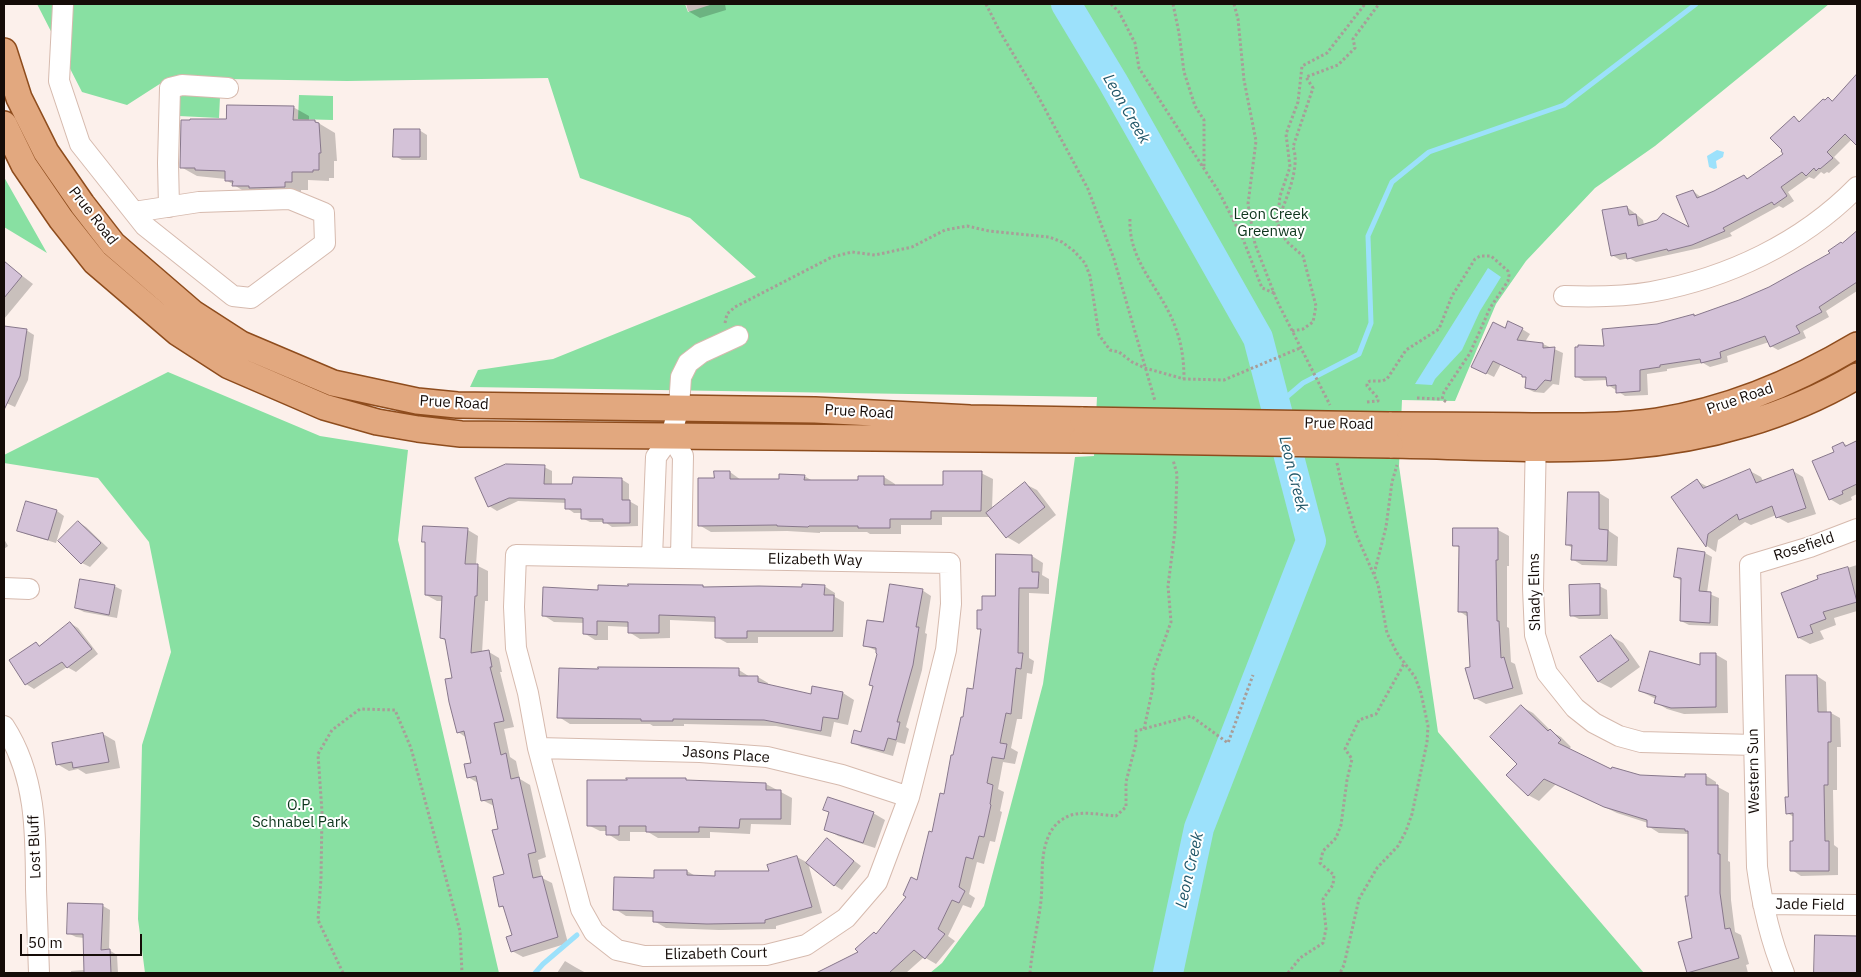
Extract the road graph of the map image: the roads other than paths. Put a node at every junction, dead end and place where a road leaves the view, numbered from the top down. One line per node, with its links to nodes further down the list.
1 (63, 4): 7 (street)
2 (4, 51): 12 (main road, Prue Road)
3 (228, 88): 6 (street)
4 (4, 124): 14 (main road, Prue Road)
5 (1857, 186): 8 (street)
6 (169, 207): 7 (street); 7 (street)
7 (134, 212)
8 (1564, 296)
9 (731, 333): 12 (street)
10 (1857, 345): 15 (main road, Prue Road)
11 (1857, 376): 15 (main road, Prue Road)
12 (678, 407): 13 (main road, Prue Road); 14 (street)
13 (1082, 430): 14 (main road, Prue Road); 15 (main road, Prue Road, bridge)
14 (671, 436): 18 (street); 19 (street)
15 (1536, 437): 25 (street, Shady Elms)
16 (1857, 529): 21 (street, Rosefield)
17 (516, 555): 18 (street, Elizabeth Way); 26 (street, Elizabeth Court)
18 (652, 557): 19 (street, Elizabeth Way)
19 (681, 558): 20 (street, Elizabeth Way)
20 (950, 563): 27 (street, Elizabeth Court)
21 (1750, 565): 25 (street, Western Sun)
22 (4, 588): 23 (street)
23 (29, 589)
24 (4, 726): 30 (street, Lost Bluff)
25 (1754, 745): 28 (street, Western Sun)
26 (538, 748): 27 (street, Jasons Place); 27 (street, Elizabeth Court)
27 (909, 797)
28 (1762, 904): 29 (street, Jade Field); 31 (street, Western Sun)
29 (1857, 905)
30 (39, 973)
31 (1784, 973)

